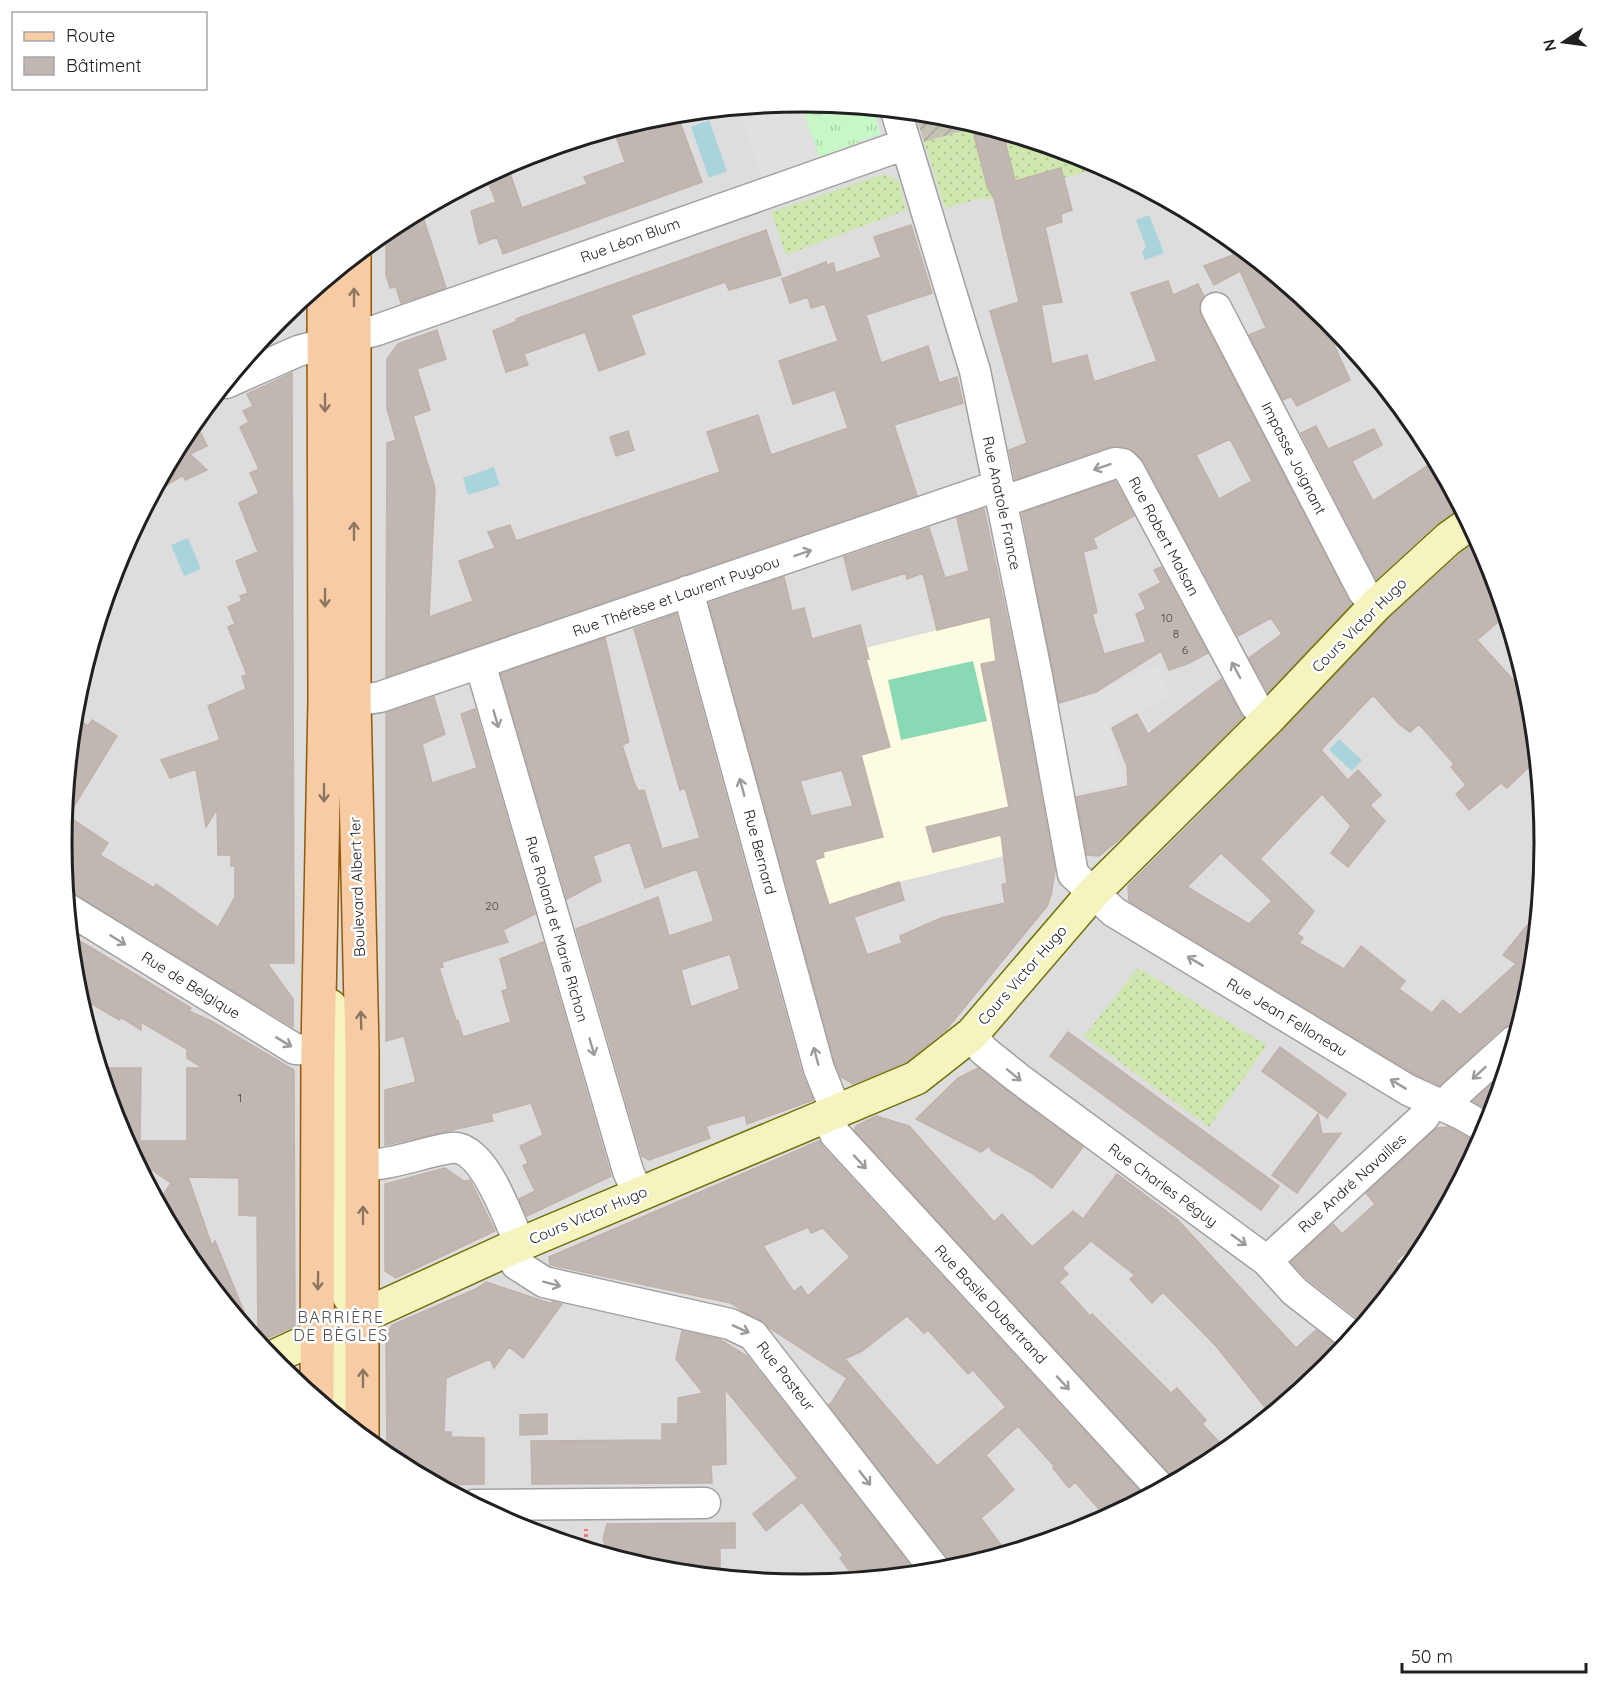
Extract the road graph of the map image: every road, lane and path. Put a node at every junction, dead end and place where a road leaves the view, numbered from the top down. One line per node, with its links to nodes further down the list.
1 (898, 119): 2 (street, Rue Anatole France)
2 (906, 144): 6 (street, Rue Léon Blum); 8 (street, Rue Anatole France)
3 (352, 269): 6 (main road, Boulevard Albert 1er, one-way to 3)
4 (324, 291): 6 (main road, Boulevard Albert 1er)
5 (1216, 308): 11 (street, Impasse Joignant)
6 (339, 340): 7 (street, Rue Léon Blum); 13 (main road, Boulevard Albert 1er, one-way to 6); 16 (main road, Boulevard Albert 1er, one-way to 16)
7 (241, 376)
8 (999, 492): 10 (street, Rue Thérèse et Laurent Puyoou, one-way to 8); 14 (street, Rue Robert Malsan, one-way to 8); 15 (street, Rue Anatole France)
9 (1463, 529): 11 (street, Cours Victor Hugo)
10 (688, 591): 12 (street, Rue Thérèse et Laurent Puyoou); 22 (street, Rue Bernard, one-way to 10)
11 (1376, 605): 14 (street, Cours Victor Hugo)
12 (480, 663): 13 (street, Rue Thérèse et Laurent Puyoou); 25 (street, Rue Roland et Marie Richon, one-way to 25)
13 (354, 701): 24 (main road, Boulevard Albert 1er, one-way to 13)
14 (1269, 718): 15 (street, Cours Victor Hugo)
15 (1093, 893): 18 (street, Cours Victor Hugo); 21 (street, Rue Jean Felloneau, one-way to 15)
16 (322, 913): 19 (main road, Boulevard Albert 1er); 28 (street)
17 (76, 914): 19 (street, Rue de Belgique, one-way to 19)
18 (972, 1034): 22 (street, Cours Victor Hugo); 27 (street, Rue Charles Péguy, one-way to 27)
19 (318, 1050): 30 (main road, Boulevard Albert 1er, one-way to 30)
20 (1504, 1050): 21 (street, Rue André Navailles, one-way to 21)
21 (1440, 1105): 23 (street, Rue Jean Felloneau); 27 (street, Rue André Navailles)
22 (831, 1113): 25 (street, Cours Victor Hugo); 35 (street, Rue Basile Dubertrand, one-way to 35)
23 (1478, 1124)
24 (363, 1165): 26 (street, Rue Pasteur); 28 (main road, Boulevard Albert 1er, one-way to 24)
25 (638, 1194): 26 (street, Cours Victor Hugo)
26 (515, 1246): 28 (street, Cours Victor Hugo); 38 (street, Rue Pasteur, one-way to 38)
27 (1267, 1261): 29 (street, Rue Charles Péguy)
28 (363, 1316): 30 (street, Cours Victor Hugo); 34 (main road, Boulevard Albert 1er, one-way to 28)
29 (1346, 1332)
30 (317, 1337): 31 (street, Cours Victor Hugo); 32 (main road, Boulevard Albert 1er); 33 (street)
31 (280, 1354)
32 (317, 1389)
33 (340, 1408)
34 (362, 1426)
35 (1156, 1483)
36 (705, 1503): 37 (street)
37 (493, 1505)
38 (930, 1563)

